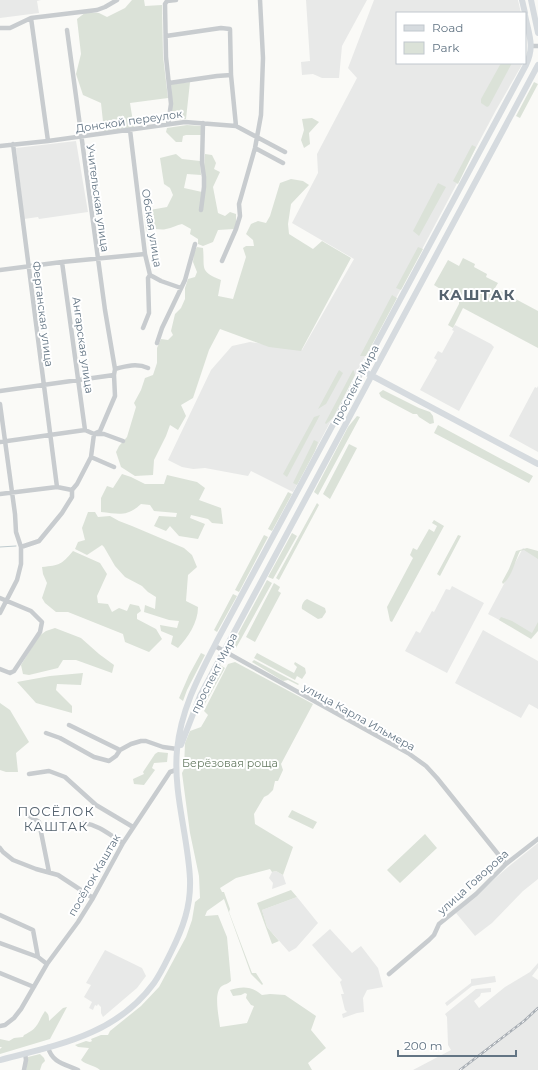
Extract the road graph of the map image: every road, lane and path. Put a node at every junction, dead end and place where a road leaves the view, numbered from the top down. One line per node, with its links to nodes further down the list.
1 (117, 0): 8 (street)
2 (176, 0): 12 (street)
3 (260, 0): 24 (street)
4 (522, 0): 6 (main road, проспект Мира)
5 (531, 0): 11 (main road)
6 (525, 12)
7 (526, 17): 13 (main road, проспект Мира)
8 (32, 18): 9 (street); 25 (street)
9 (0, 28)
10 (67, 30): 23 (street, Учительская улица)
11 (538, 33)
12 (166, 36): 15 (street); 16 (street)
13 (535, 46): 17 (main road, проспект Мира)
14 (538, 64): 18 (main road, проспект Мира)
15 (231, 75): 16 (street); 21 (street)
16 (169, 83): 20 (street)
17 (502, 110): 18 (main road); 31 (main road, проспект Мира)
18 (511, 115): 32 (main road, проспект Мира)
19 (203, 123): 20 (street, Донской переулок); 21 (street, Донской переулок); 33 (street)
20 (168, 124): 22 (street, Донской переулок)
21 (236, 126): 24 (street, Донской переулок)
22 (130, 130): 23 (street, Донской переулок); 35 (street, Обская улица)
23 (81, 137): 25 (street, Донской переулок); 36 (street, Учительская улица)
24 (257, 138): 28 (street); 29 (street, Донской переулок)
25 (48, 141): 26 (street, Донской переулок)
26 (13, 144): 27 (street, Донской переулок); 39 (street, Ферганская улица)
27 (0, 146)
28 (255, 148): 30 (street); 37 (street)
29 (284, 152)
30 (283, 163)
31 (460, 186): 32 (main road); 40 (main road, проспект Мира)
32 (470, 191): 42 (main road, проспект Мира)
33 (202, 210)
34 (195, 244): 44 (street)
35 (145, 254): 36 (street); 43 (street, Обская улица)
36 (98, 259): 38 (street); 50 (street, Учительская улица)
37 (222, 261)
38 (62, 262): 39 (street); 54 (street, Ангарская улица)
39 (28, 267): 41 (street); 55 (street, Ферганская улица)
40 (417, 268): 42 (main road); 45 (main road, проспект Мира)
41 (0, 270)
42 (426, 273): 46 (main road, проспект Мира)
43 (150, 274): 44 (street); 47 (street, Обская улица)
44 (181, 288): 48 (street)
45 (397, 306): 46 (main road); 51 (main road, проспект Мира)
46 (406, 310): 53 (main road, проспект Мира)
47 (143, 328)
48 (157, 343)
49 (148, 368): 50 (street)
50 (115, 369): 52 (street, Учительская улица)
51 (362, 371): 53 (main road); 68 (main road, проспект Мира)
52 (114, 375): 54 (street); 59 (street, Учительская улица)
53 (372, 376): 64 (main road); 71 (main road, проспект Мира)
54 (79, 380): 55 (street); 58 (street, Ангарская улица)
55 (44, 385): 56 (street); 60 (street, Ферганская улица)
56 (0, 391)
57 (0, 404): 61 (street)
58 (85, 430): 59 (street); 60 (street)
59 (94, 434): 62 (street); 63 (street)
60 (50, 435): 61 (street); 66 (street, Ферганская улица)
61 (2, 441): 69 (street)
62 (123, 441)
63 (91, 457): 65 (street); 67 (street)
64 (538, 464)
65 (114, 467)
66 (57, 487): 67 (street); 69 (street)
67 (72, 490): 72 (street)
68 (298, 492): 71 (main road); 73 (main road, проспект Мира)
69 (12, 493): 70 (street); 72 (street)
70 (0, 494)
71 (307, 497): 74 (main road, проспект Мира)
72 (21, 547): 76 (street)
73 (255, 572): 74 (main road); 78 (main road, проспект Мира)
74 (265, 577): 79 (main road, проспект Мира)
75 (0, 598): 76 (street)
76 (6, 600): 77 (street); 80 (street)
77 (0, 613)
78 (215, 646): 79 (street, улица Карла Ильмера); 84 (main road, проспект Мира)
79 (225, 652): 84 (main road, проспект Мира); 93 (street, улица Карла Ильмера)
80 (0, 669)
81 (69, 725): 83 (street)
82 (46, 733): 83 (street)
83 (120, 750): 84 (street)
84 (177, 752): 85 (main road, проспект Мира)
85 (176, 770): 89 (street, посёлок Каштак); 104 (main road, проспект Мира)
86 (29, 774): 89 (street)
87 (28, 815): 94 (street)
88 (84, 823): 91 (street)
89 (133, 827): 91 (street, посёлок Каштак)
90 (538, 839): 93 (street, улица Говорова)
91 (123, 843): 95 (street, посёлок Каштак)
92 (0, 848): 94 (street)
93 (506, 864): 101 (street, улица Говорова)
94 (49, 872): 95 (street)
95 (93, 898): 99 (street, посёлок Каштак)
96 (0, 915): 98 (street)
97 (0, 943): 98 (street)
98 (38, 957): 99 (street)
99 (46, 964): 102 (street, посёлок Каштак)
100 (0, 973): 102 (street)
101 (389, 974)
102 (34, 987): 103 (street, посёлок Каштак)
103 (0, 1026)
104 (48, 1047): 105 (main road, проспект Мира); 108 (street)
105 (25, 1053): 106 (main road, проспект Мира); 107 (street)
106 (0, 1060)
107 (24, 1070)
108 (78, 1070)

